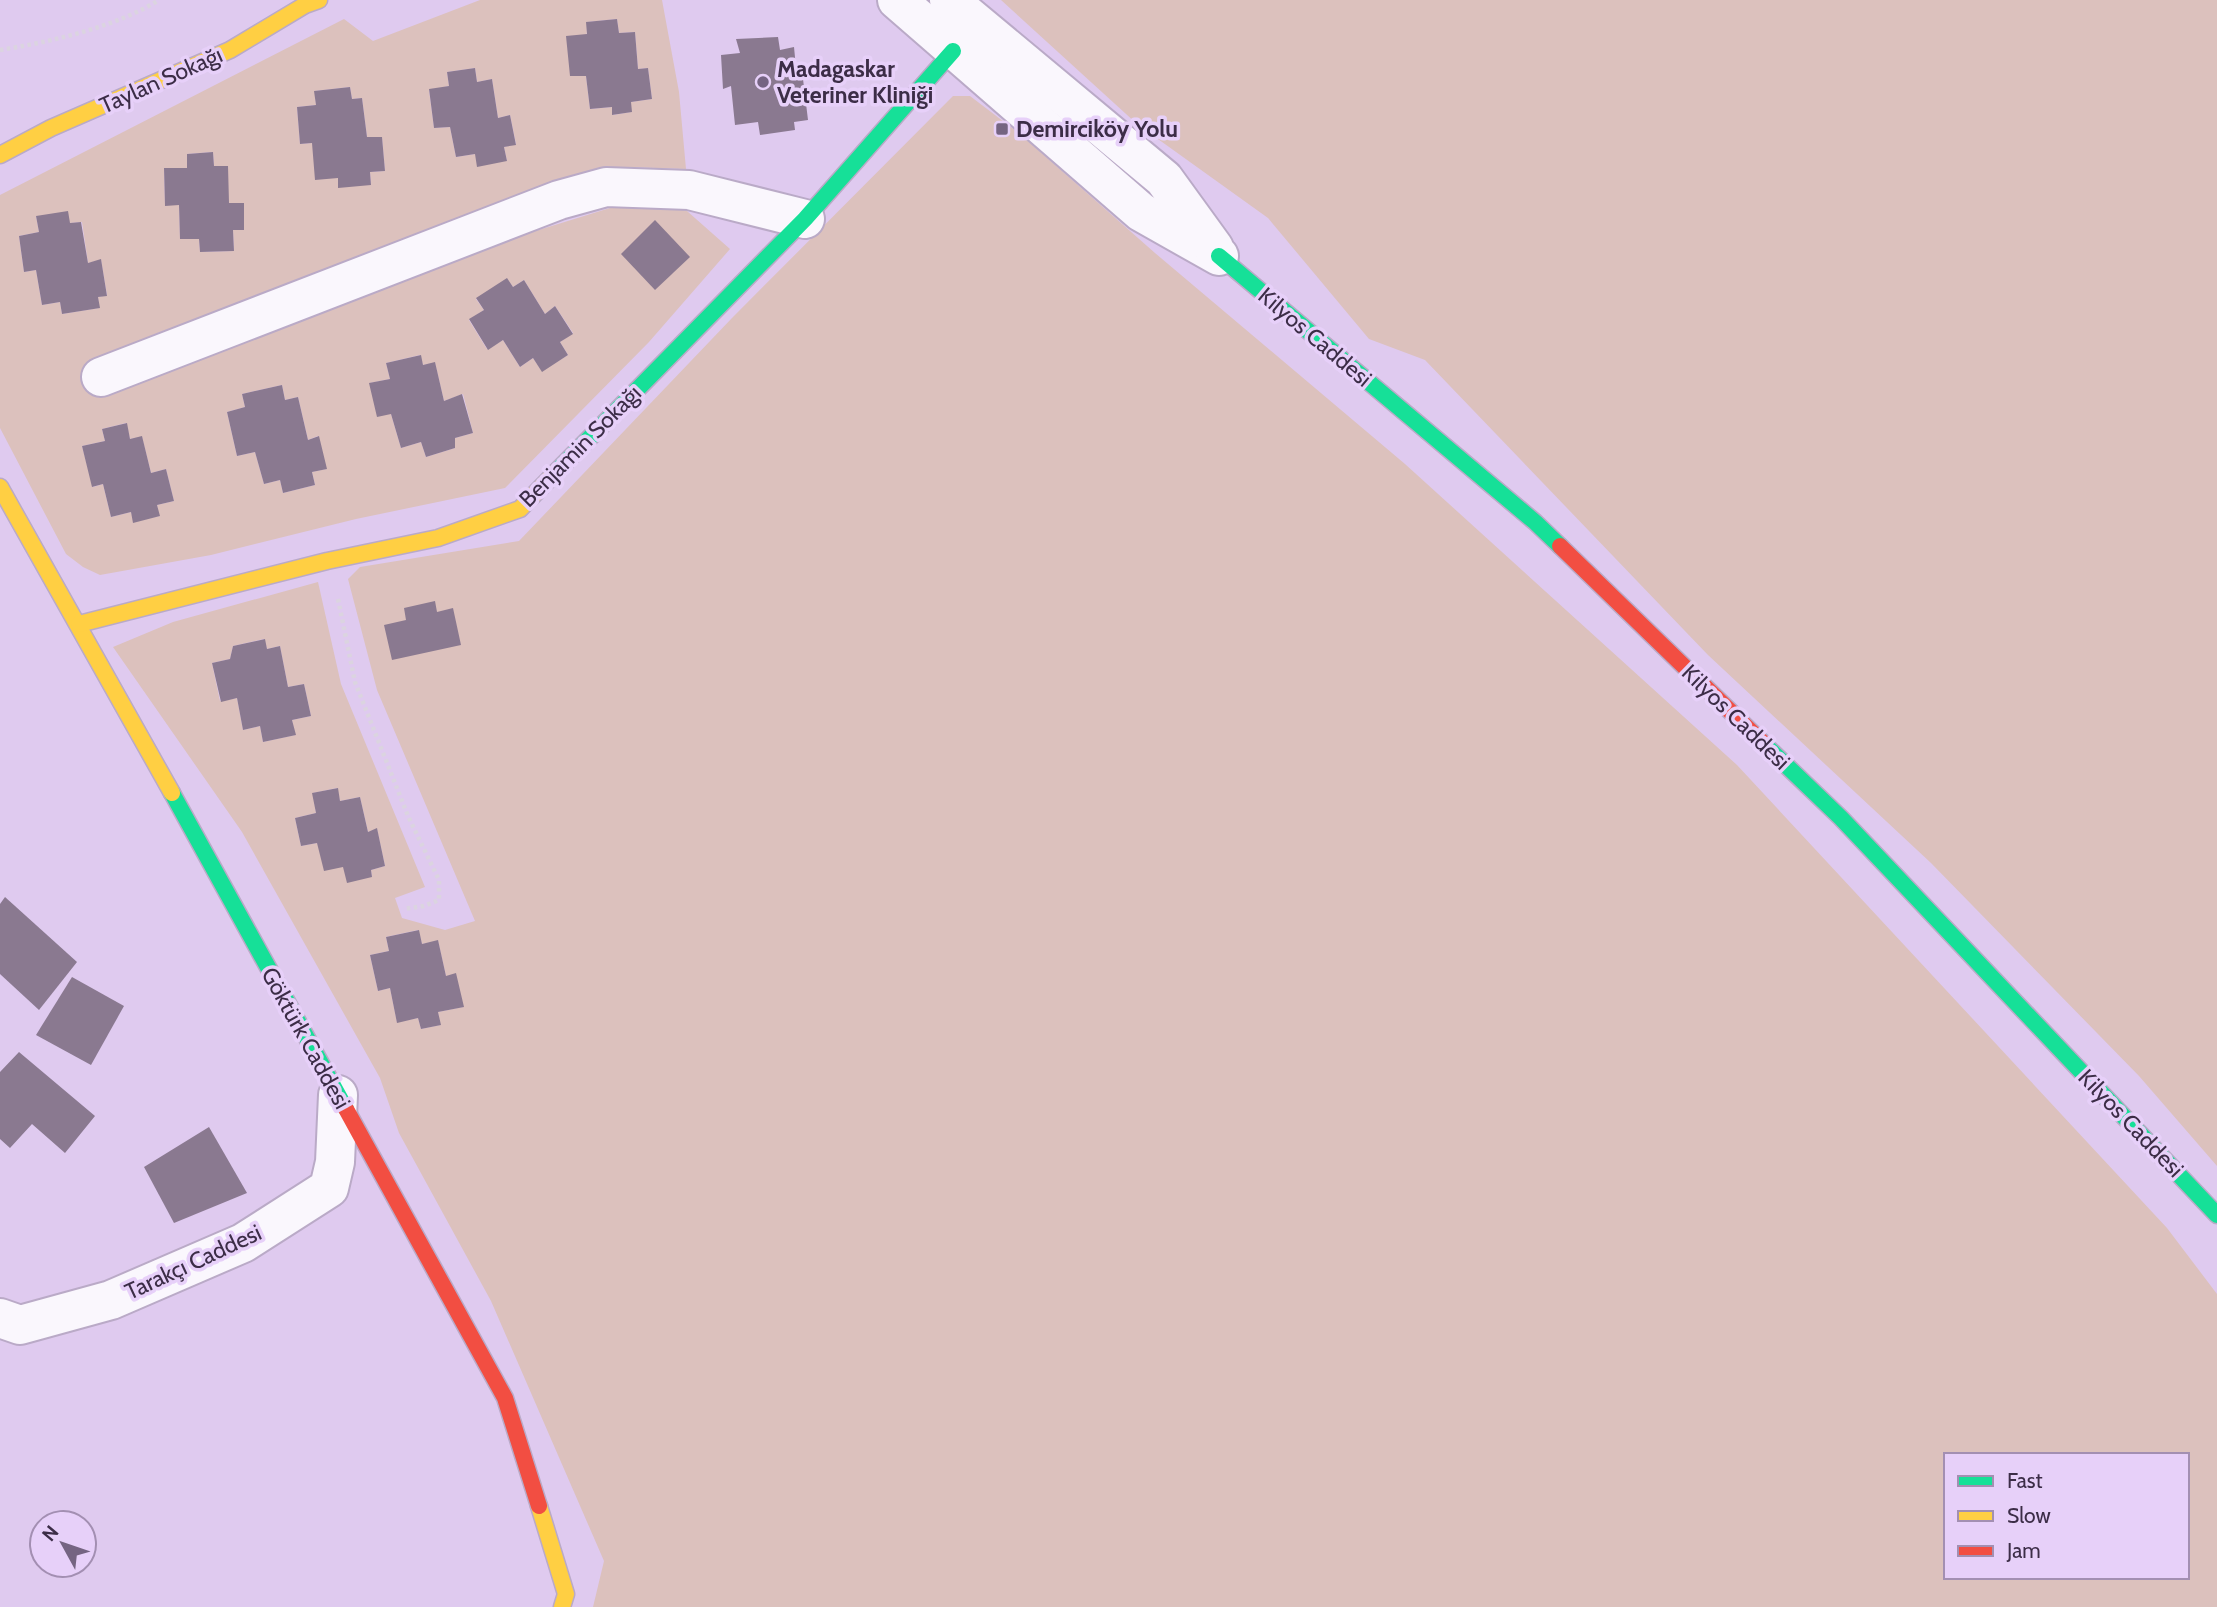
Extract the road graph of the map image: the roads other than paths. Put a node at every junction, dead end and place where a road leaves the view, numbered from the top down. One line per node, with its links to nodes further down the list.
1 (319, 0): 5 (street, Taylan Sokağı)
2 (897, 0): 4 (street, Kilyos Caddesi)
3 (950, 0): 7 (street, Kilyos Caddesi)
4 (953, 51): 6 (street, Benjamin Sokağı); 7 (street, Kilyos Caddesi)
5 (0, 155)
6 (805, 219): 8 (street); 10 (street, Benjamin Sokağı)
7 (1219, 256): 12 (street, Kilyos Caddesi)
8 (101, 377)
9 (0, 487): 10 (street, Göktürk Caddesi)
10 (79, 624): 11 (street, Göktürk Caddesi)
11 (338, 1095): 13 (street, Tarakçı Caddesi); 14 (street, Göktürk Caddesi)
12 (2217, 1214)
13 (0, 1318)
14 (562, 1607)

